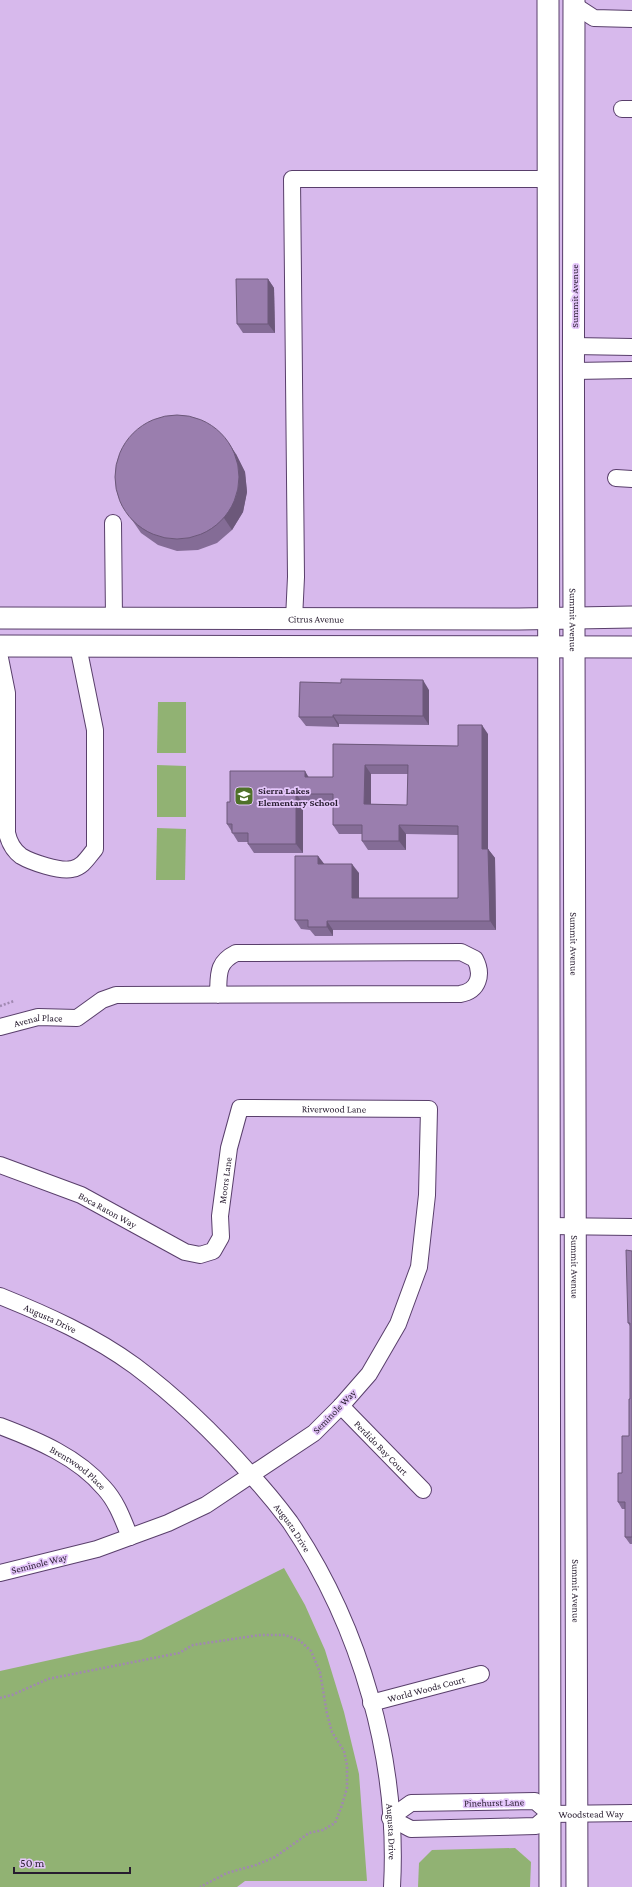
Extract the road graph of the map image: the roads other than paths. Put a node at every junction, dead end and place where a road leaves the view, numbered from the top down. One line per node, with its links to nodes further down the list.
1 (548, 0): 4 (main road)
2 (578, 2): 3 (street); 5 (main road, Summit Avenue)
3 (632, 19)
4 (548, 179): 14 (main road); 15 (street)
5 (574, 346): 6 (street); 8 (main road, Summit Avenue)
6 (632, 347): 7 (street)
7 (632, 370): 8 (street)
8 (574, 371): 10 (main road, Summit Avenue)
9 (113, 523): 13 (street)
10 (573, 617): 11 (main road, Citrus Avenue); 14 (main road, Citrus Avenue); 19 (main road, Summit Avenue)
11 (632, 617)
12 (0, 618): 13 (main road, Citrus Avenue)
13 (114, 618): 15 (main road, Citrus Avenue)
14 (548, 618): 15 (main road, Citrus Avenue); 18 (main road)
15 (294, 619)
16 (0, 646): 17 (main road)
17 (78, 646): 18 (main road); 21 (street)
18 (548, 646): 19 (main road); 27 (main road)
19 (574, 646): 20 (main road); 28 (main road, Summit Avenue)
20 (632, 647)
21 (0, 658)
22 (218, 995): 22 (street); 23 (street, Avenal Place)
23 (0, 1027)
24 (240, 1108): 25 (street, Riverwood Lane); 30 (street, Moors Lane)
25 (429, 1109): 32 (street, Seminole Way)
26 (0, 1165): 30 (street, Boca Raton Way)
27 (549, 1226): 28 (street); 42 (main road)
28 (576, 1226): 29 (street); 40 (main road, Summit Avenue)
29 (632, 1227)
30 (213, 1251)
31 (0, 1296): 34 (street, Augusta Drive)
32 (341, 1406): 34 (street, Seminole Way); 35 (street, Perdido Bay Court)
33 (0, 1426): 36 (street, Brentwood Place)
34 (251, 1474): 36 (street, Seminole Way); 39 (street, Augusta Drive)
35 (423, 1490)
36 (130, 1537): 37 (street, Seminole Way)
37 (0, 1573)
38 (481, 1674): 39 (street, World Woods Court)
39 (371, 1704): 43 (street, Augusta Drive)
40 (577, 1813): 41 (street, Woodstead Way); 42 (street, Woodstead Way); 46 (main road, Summit Avenue)
41 (632, 1813)
42 (550, 1814): 43 (street); 43 (street, Pinehurst Lane); 45 (main road)
43 (390, 1818): 44 (street, Augusta Drive)
44 (392, 1887)
45 (550, 1887)
46 (577, 1887)

